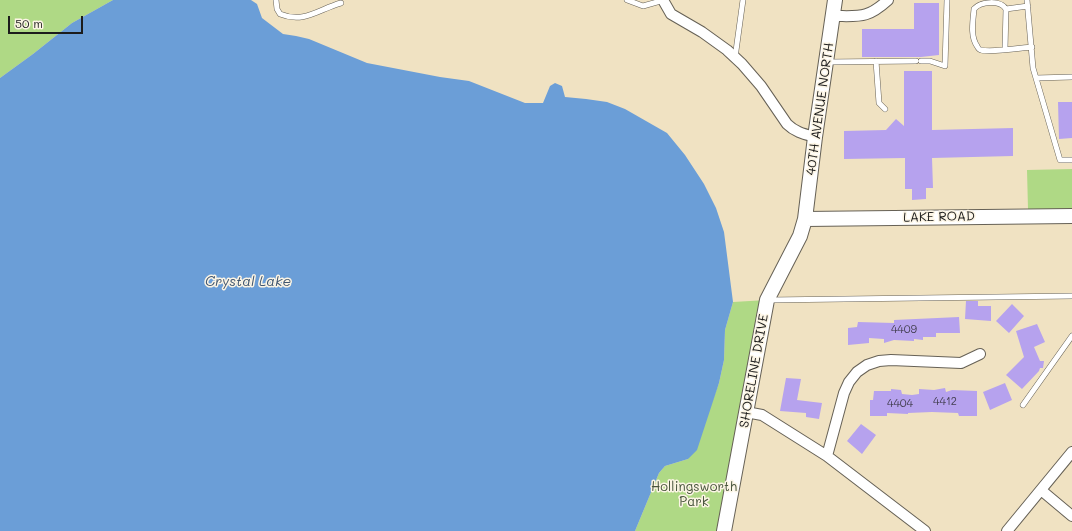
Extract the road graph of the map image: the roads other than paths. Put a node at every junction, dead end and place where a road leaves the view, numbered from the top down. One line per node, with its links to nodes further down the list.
1 (276, 0): 9 (lane)
2 (627, 0): 3 (lane)
3 (664, 0): 15 (street)
4 (743, 0): 15 (lane)
5 (835, 0): 12 (street, 40TH AVENUE NORTH)
6 (888, 0): 12 (street)
7 (946, 0): 16 (lane)
8 (1027, 0): 10 (lane)
9 (341, 3)
10 (1028, 6): 11 (lane); 13 (lane)
11 (1006, 9): 14 (lane); 14 (lane)
12 (834, 16): 17 (street, 40TH AVENUE NORTH)
13 (1032, 47): 14 (lane); 19 (lane)
14 (1005, 49)
15 (735, 58): 21 (street)
16 (876, 61): 17 (lane); 20 (lane)
17 (827, 62): 21 (street, 40TH AVENUE NORTH)
18 (1072, 77): 19 (lane)
19 (1036, 78): 22 (lane)
20 (885, 110)
21 (816, 137): 24 (street, 40TH AVENUE NORTH)
22 (1072, 160)
23 (1072, 216): 24 (street, LAKE ROAD)
24 (805, 219): 26 (street, SHORELINE DRIVE)
25 (1072, 296): 26 (lane)
26 (767, 300): 30 (street, SHORELINE DRIVE)
27 (1072, 336): 29 (lane)
28 (980, 354): 32 (street)
29 (1023, 405)
30 (746, 412): 32 (street); 35 (street, SHORELINE DRIVE)
31 (1072, 452): 33 (street)
32 (827, 456): 36 (street)
33 (1041, 490): 34 (street); 37 (street)
34 (1072, 516)
35 (724, 531)
36 (925, 531)
37 (1006, 531)

